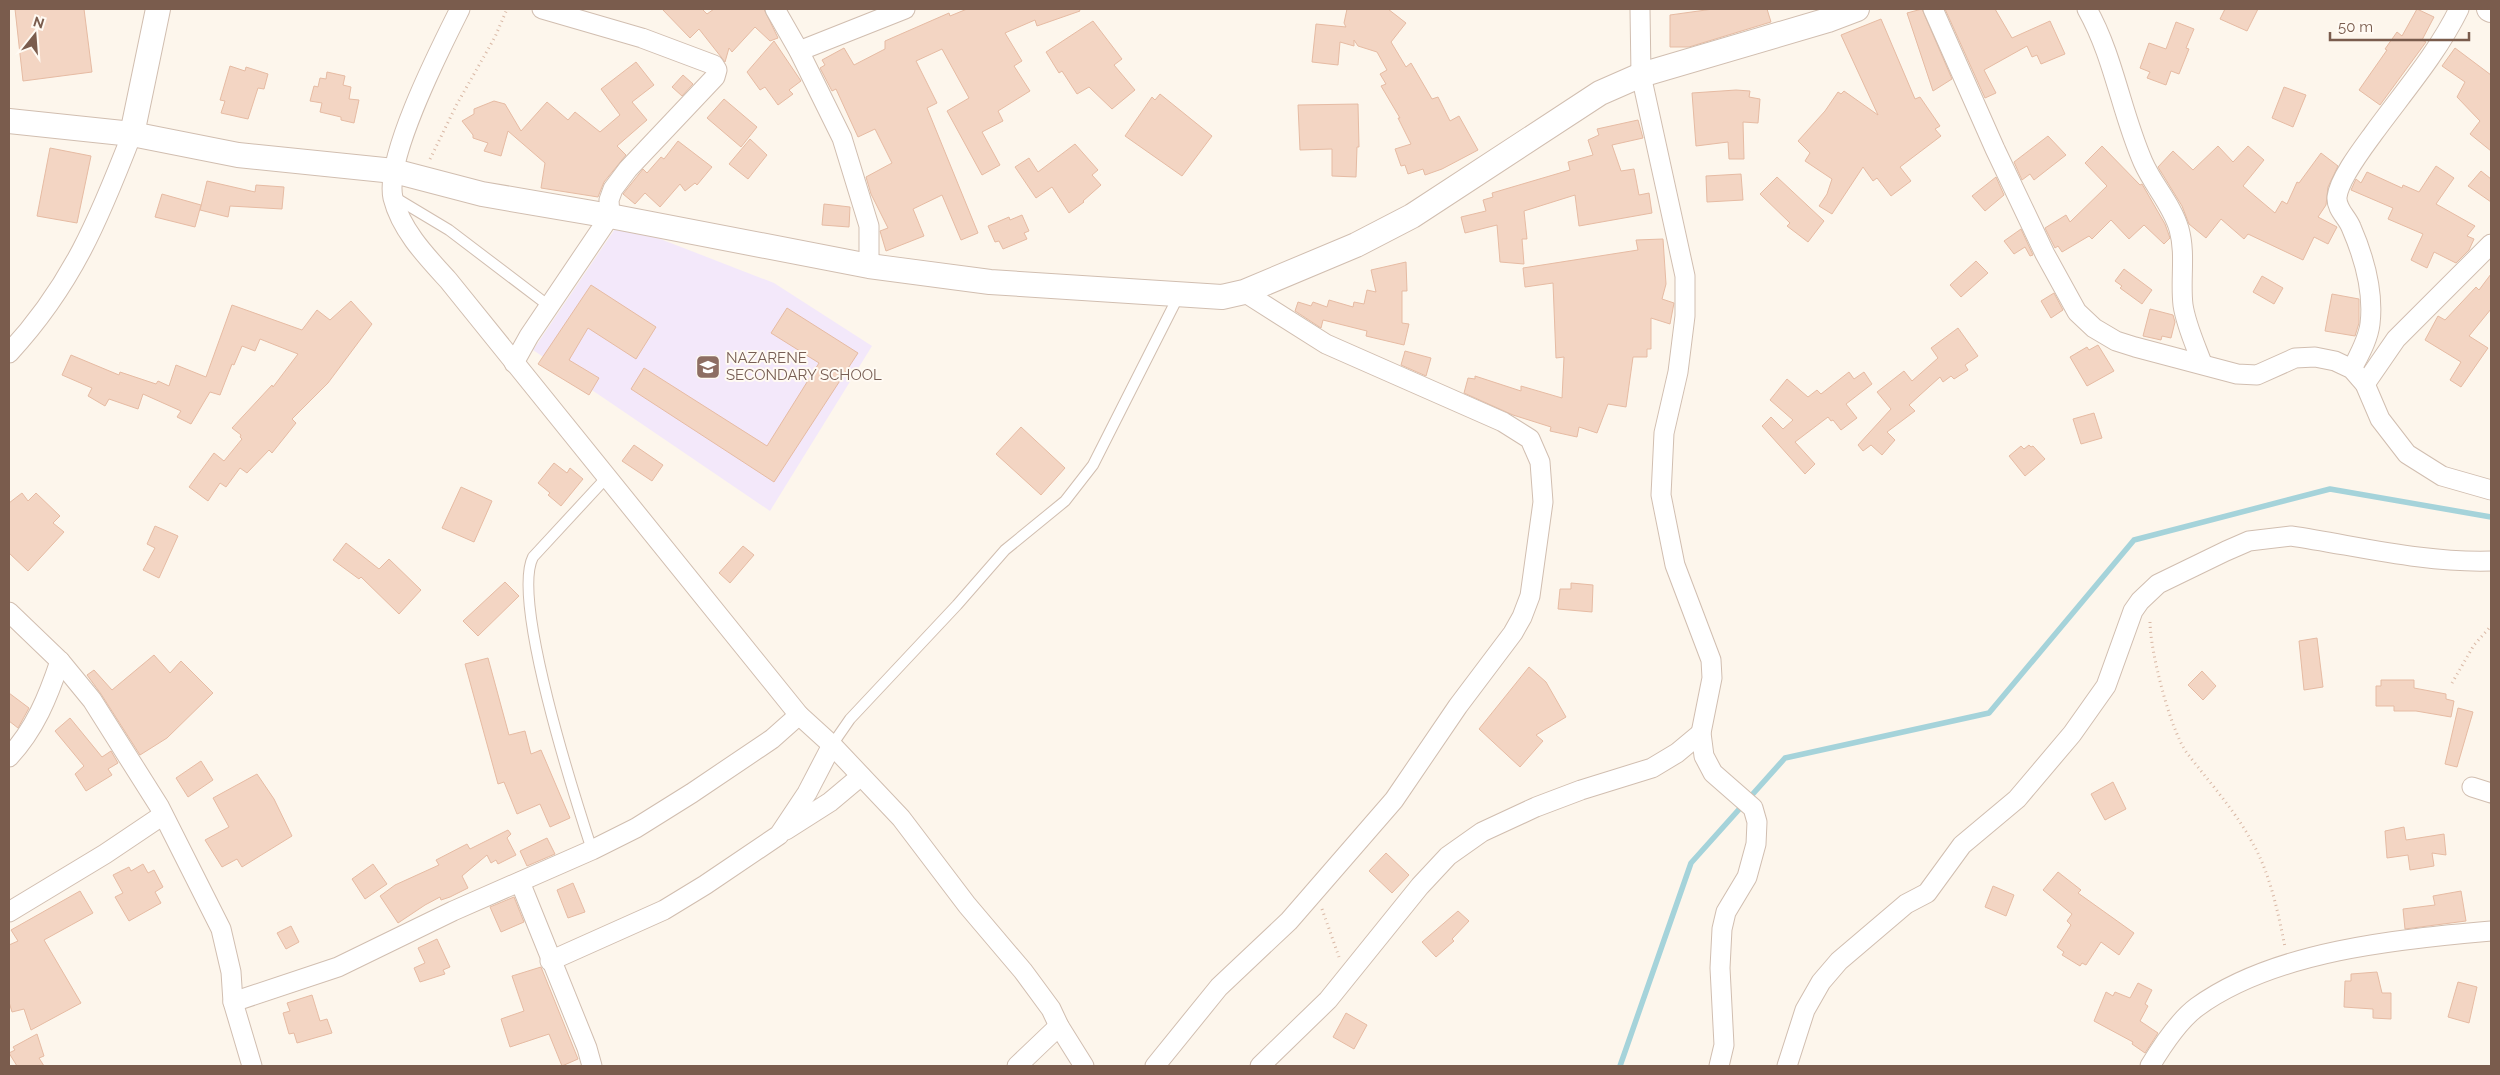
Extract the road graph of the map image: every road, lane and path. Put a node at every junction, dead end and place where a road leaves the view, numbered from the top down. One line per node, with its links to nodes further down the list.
1 (158, 9): 15 (street)
2 (460, 9): 16 (street)
3 (507, 9): 17 (path)
4 (542, 9): 19 (street)
5 (775, 9): 12 (street)
6 (906, 9): 12 (street)
7 (1640, 9): 13 (street)
8 (1857, 9): 13 (street)
9 (1933, 9): 27 (street)
10 (2087, 9): 27 (street)
11 (2459, 9): 28 (street)
12 (799, 51): 21 (street)
13 (1641, 75): 22 (street); 39 (street)
14 (9, 121): 15 (street)
15 (132, 134): 16 (street); 25 (street)
16 (394, 171): 17 (street); 18 (street)
17 (425, 178): 19 (street)
18 (393, 196): 24 (lane); 26 (street)
19 (610, 216): 21 (street); 24 (street)
20 (2491, 244): 29 (street)
21 (868, 266): 23 (street)
22 (1244, 292): 23 (street); 49 (street)
23 (1179, 294): 40 (lane)
24 (549, 306): 26 (street)
25 (9, 353)
26 (514, 363): 30 (street)
27 (2202, 363): 28 (street)
28 (2352, 369): 29 (street)
29 (2365, 384): 31 (street)
30 (606, 477): 38 (street); 47 (lane)
31 (2491, 490)
32 (2491, 561): 64 (street)
33 (9, 612): 36 (street)
34 (2152, 615): 53 (path)
35 (2491, 626): 37 (path)
36 (60, 661): 41 (street); 45 (street)
37 (2452, 684)
38 (799, 715): 40 (street); 47 (street)
39 (1700, 732): 54 (street); 63 (street)
40 (832, 745): 42 (street); 46 (street)
41 (9, 757)
42 (861, 776): 46 (street); 56 (street)
43 (2472, 787): 44 (street)
44 (2491, 793)
45 (163, 815): 50 (street); 55 (street)
46 (779, 835): 52 (street)
47 (592, 850): 48 (street)
48 (520, 882): 52 (street); 55 (street)
49 (1311, 897): 54 (path); 61 (street)
50 (9, 912)
51 (2491, 931): 53 (street)
52 (550, 960): 58 (street)
53 (2288, 965): 65 (street)
54 (1346, 977): 62 (street)
55 (233, 1002): 57 (street)
56 (1059, 1026): 59 (street); 60 (street)
57 (252, 1066)
58 (592, 1066)
59 (1018, 1066)
60 (1084, 1066)
61 (1155, 1066)
62 (1260, 1066)
63 (1719, 1066)
64 (1787, 1066)
65 (2150, 1066)

